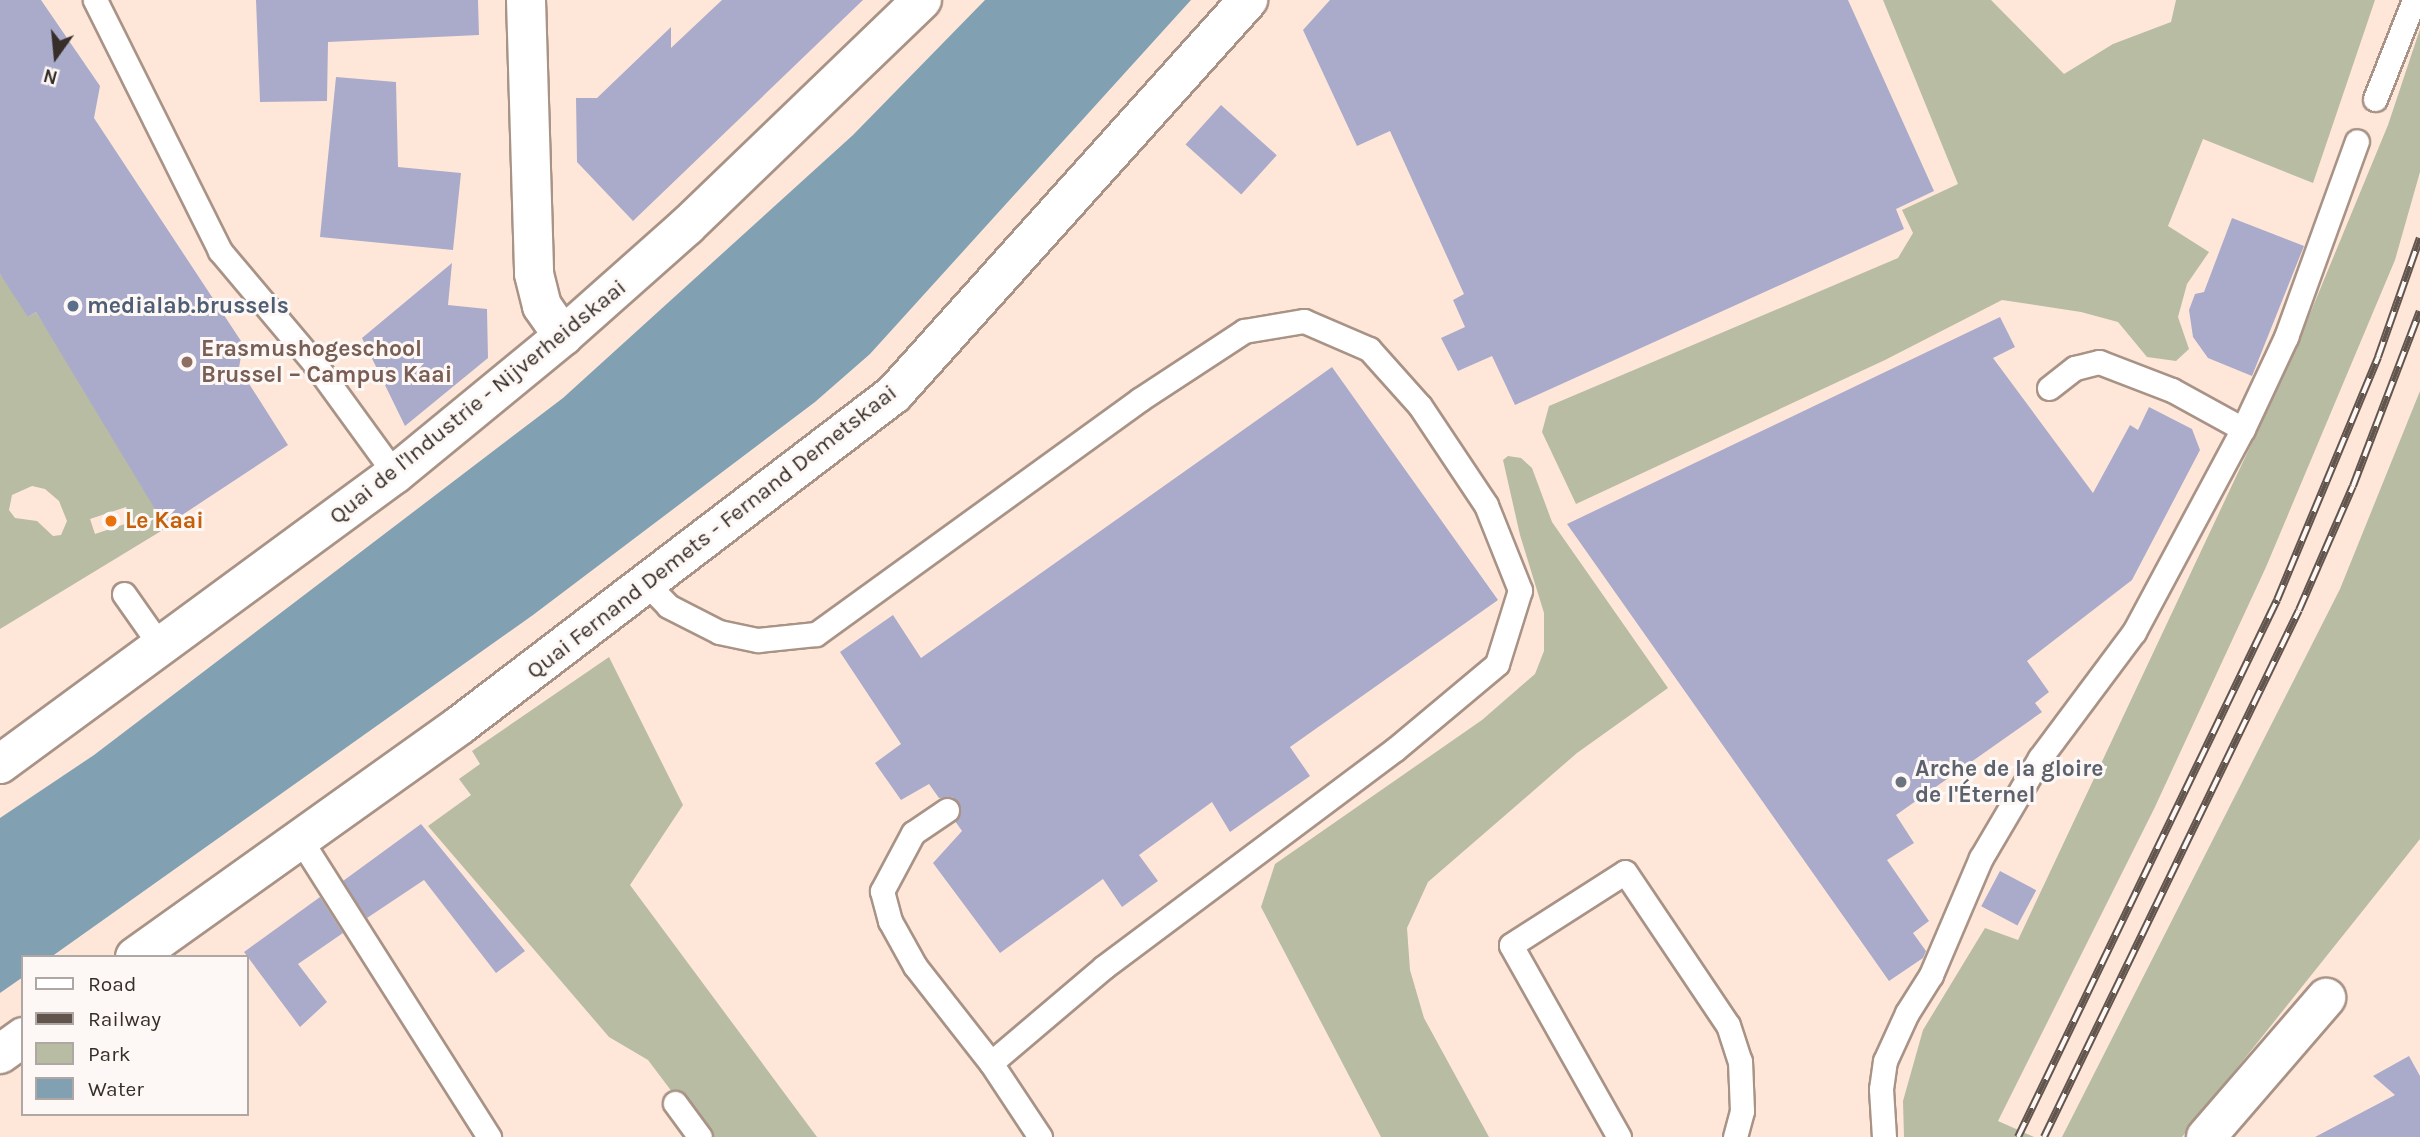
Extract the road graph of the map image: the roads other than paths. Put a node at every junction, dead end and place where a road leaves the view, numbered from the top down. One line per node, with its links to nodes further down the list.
1 (94, 0): 11 (lane)
2 (526, 0): 8 (street)
3 (922, 0): 8 (street, Quai de l'Industrie - Nijverheidskaai)
4 (1248, 0): 12 (street, Quai Fernand Demets - Fernand Demetskaai)
5 (2414, 0): 6 (lane)
6 (2375, 99)
7 (2357, 141): 10 (lane)
8 (563, 336): 11 (street, Quai de l'Industrie - Nijverheidskaai)
9 (2049, 388): 10 (lane)
10 (2243, 429): 29 (lane)
11 (395, 474): 14 (street, Quai de l'Industrie - Nijverheidskaai)
12 (648, 584): 17 (street, Quai Fernand Demets - Fernand Demetskaai); 22 (lane)
13 (124, 594): 14 (lane)
14 (162, 648): 15 (street, Quai de l'Industrie - Nijverheidskaai)
15 (0, 764)
16 (947, 810): 22 (lane)
17 (300, 839): 18 (street, Quai Fernand Demets - Fernand Demetskaai); 24 (lane)
18 (138, 955)
19 (2326, 998): 30 (street)
20 (21, 1038): 21 (street)
21 (0, 1054)
22 (991, 1063): 26 (lane)
23 (675, 1103): 25 (lane)
24 (489, 1137)
25 (700, 1137)
26 (1040, 1137)
27 (1619, 1137): 28 (lane)
28 (1735, 1137)
29 (1884, 1137)
30 (2206, 1137)

